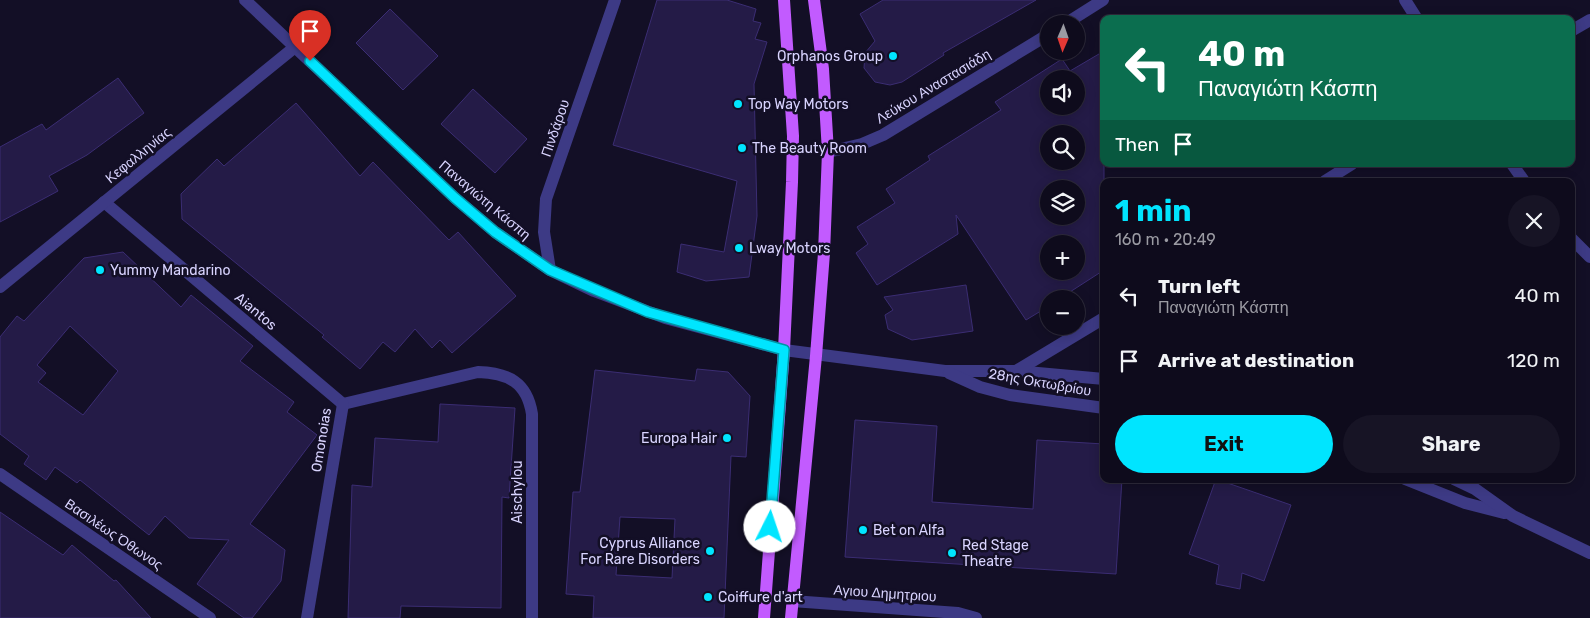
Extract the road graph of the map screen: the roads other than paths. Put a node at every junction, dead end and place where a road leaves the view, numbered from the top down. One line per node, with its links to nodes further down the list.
1 (244, 0): 12 (street, Παναγιώτη Κάσπη)
2 (615, 0): 21 (street, Πινδάρου)
3 (784, 0): 24 (main road)
4 (814, 0): 13 (main road)
5 (1104, 0): 7 (street)
6 (1405, 0): 8 (street)
7 (1080, 15)
8 (1414, 15)
9 (1590, 20): 10 (street)
10 (1575, 29)
11 (1040, 39): 13 (street, Λεύκου Αναστασιάδη)
12 (295, 47): 18 (street, Κεφαλληνίας); 21 (street, Παναγιώτη Κάσπη)
13 (828, 152): 25 (main road)
14 (1347, 167): 16 (street)
15 (1514, 167): 17 (street)
16 (1329, 178)
17 (1522, 178)
18 (104, 202): 22 (street, Κεφαλληνίας); 30 (street, Aiantos)
19 (1575, 242): 20 (street)
20 (1590, 257)
21 (550, 270): 24 (street, Παναγιώτη Κάσπη)
22 (0, 288)
23 (1100, 320): 27 (street)
24 (784, 350): 25 (street, Παναγιώτη Κάσπη); 41 (main road)
25 (816, 356): 26 (street, 28ης Οκτωβρίου); 37 (main road)
26 (945, 371): 27 (street, 28ης Οκτωβρίου); 31 (street, 28ης Οκτωβρίου)
27 (1016, 371): 29 (street, 28ης Οκτωβρίου)
28 (507, 377): 30 (street, Omonoias); 40 (street, Aischylou)
29 (1100, 380)
30 (343, 404): 39 (street, Omonoias)
31 (1100, 407)
32 (0, 474): 38 (street, Βασιλέως Όθωνος)
33 (1415, 483): 35 (street)
34 (1462, 483): 35 (street)
35 (1513, 516): 36 (street)
36 (1590, 553)
37 (792, 601): 42 (main road); 43 (street, Αγιου Δημητριου)
38 (210, 618)
39 (307, 618)
40 (532, 618)
41 (764, 618)
42 (791, 618)
43 (976, 618)

